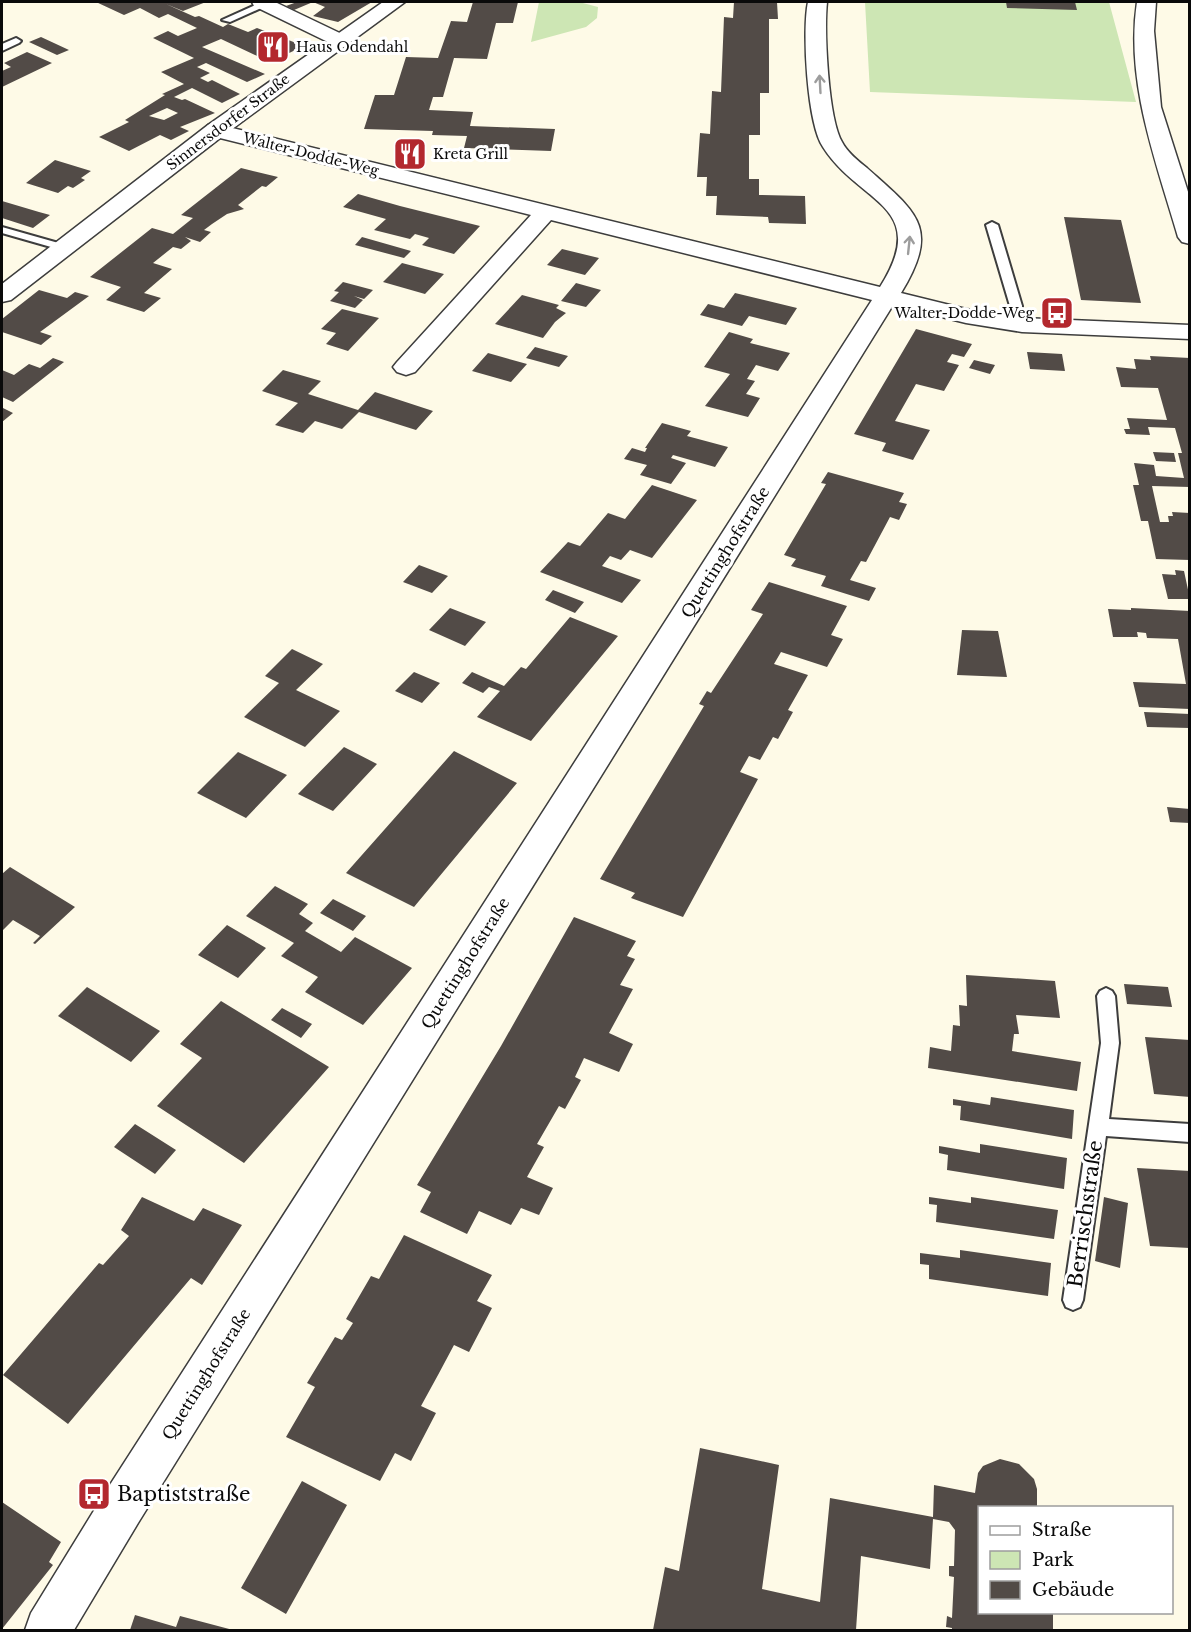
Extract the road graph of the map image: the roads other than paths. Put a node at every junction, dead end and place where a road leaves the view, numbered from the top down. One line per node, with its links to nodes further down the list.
1 (394, 2): 6 (street, Sinnersdorfer Straße)
2 (817, 2): 17 (street, Quettinghofstraße, one-way to 2)
3 (1146, 2): 10 (street)
4 (263, 3): 5 (lane); 6 (street)
5 (227, 20)
6 (339, 40): 9 (street, Sinnersdorfer Straße)
7 (16, 41): 8 (lane)
8 (2, 48)
9 (216, 130): 11 (street, Walter-Dodde-Weg); 15 (street, Sinnersdorfer Straße)
10 (1182, 190): 14 (street)
11 (546, 213): 17 (street, Walter-Dodde-Weg); 20 (street)
12 (992, 225): 18 (lane)
13 (2, 230): 15 (lane)
14 (1190, 237)
15 (65, 248): 16 (street, Sinnersdorfer Straße)
16 (2, 295)
17 (886, 298): 18 (street, Walter-Dodde-Weg); 25 (street, Quettinghofstraße)
18 (1015, 324): 19 (street, Walter-Dodde-Weg)
19 (1190, 332)
20 (406, 367)
21 (1106, 996): 22 (lane, Berrischstraße)
22 (1097, 1127): 23 (lane, Berrischstraße); 24 (lane, Berrischstraße)
23 (1190, 1133)
24 (1073, 1300)
25 (48, 1630)

